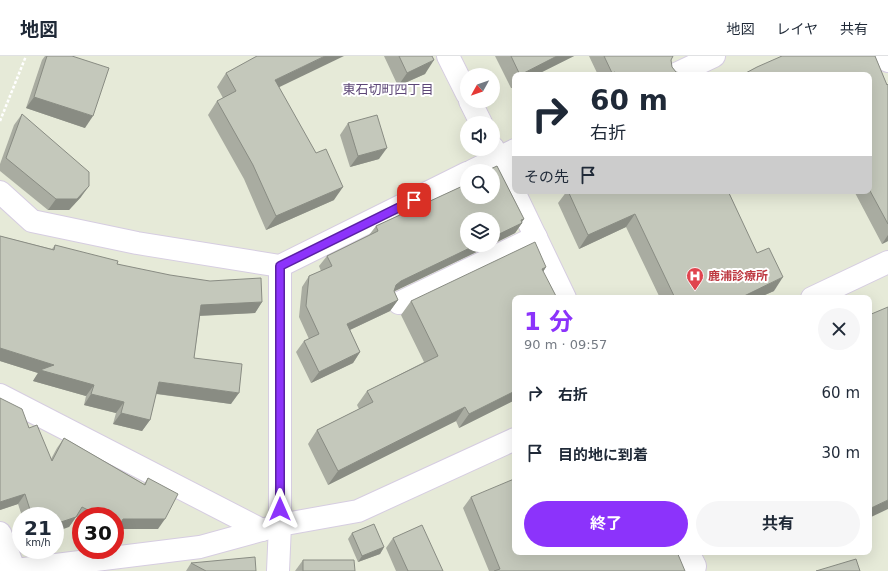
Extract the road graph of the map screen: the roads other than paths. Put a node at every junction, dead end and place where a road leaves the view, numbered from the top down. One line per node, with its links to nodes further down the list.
1 (448, 56): 6 (street)
2 (714, 56): 5 (street)
3 (884, 56): 4 (street)
4 (888, 61)
5 (680, 72)
6 (460, 80)
7 (502, 152): 8 (street); 10 (street)
8 (483, 164)
9 (460, 177): 15 (street)
10 (512, 177)
11 (0, 192): 15 (street)
12 (519, 194): 13 (street)
13 (536, 237): 16 (street); 18 (street)
14 (888, 262): 17 (street)
15 (280, 266): 21 (street)
16 (564, 295)
17 (818, 295)
18 (399, 303)
19 (0, 395): 21 (street)
20 (512, 440): 21 (street)
21 (271, 527): 24 (street); 25 (street)
22 (0, 533): 24 (street)
23 (690, 555): 26 (street)
24 (12, 570)
25 (278, 571)
26 (694, 571)

